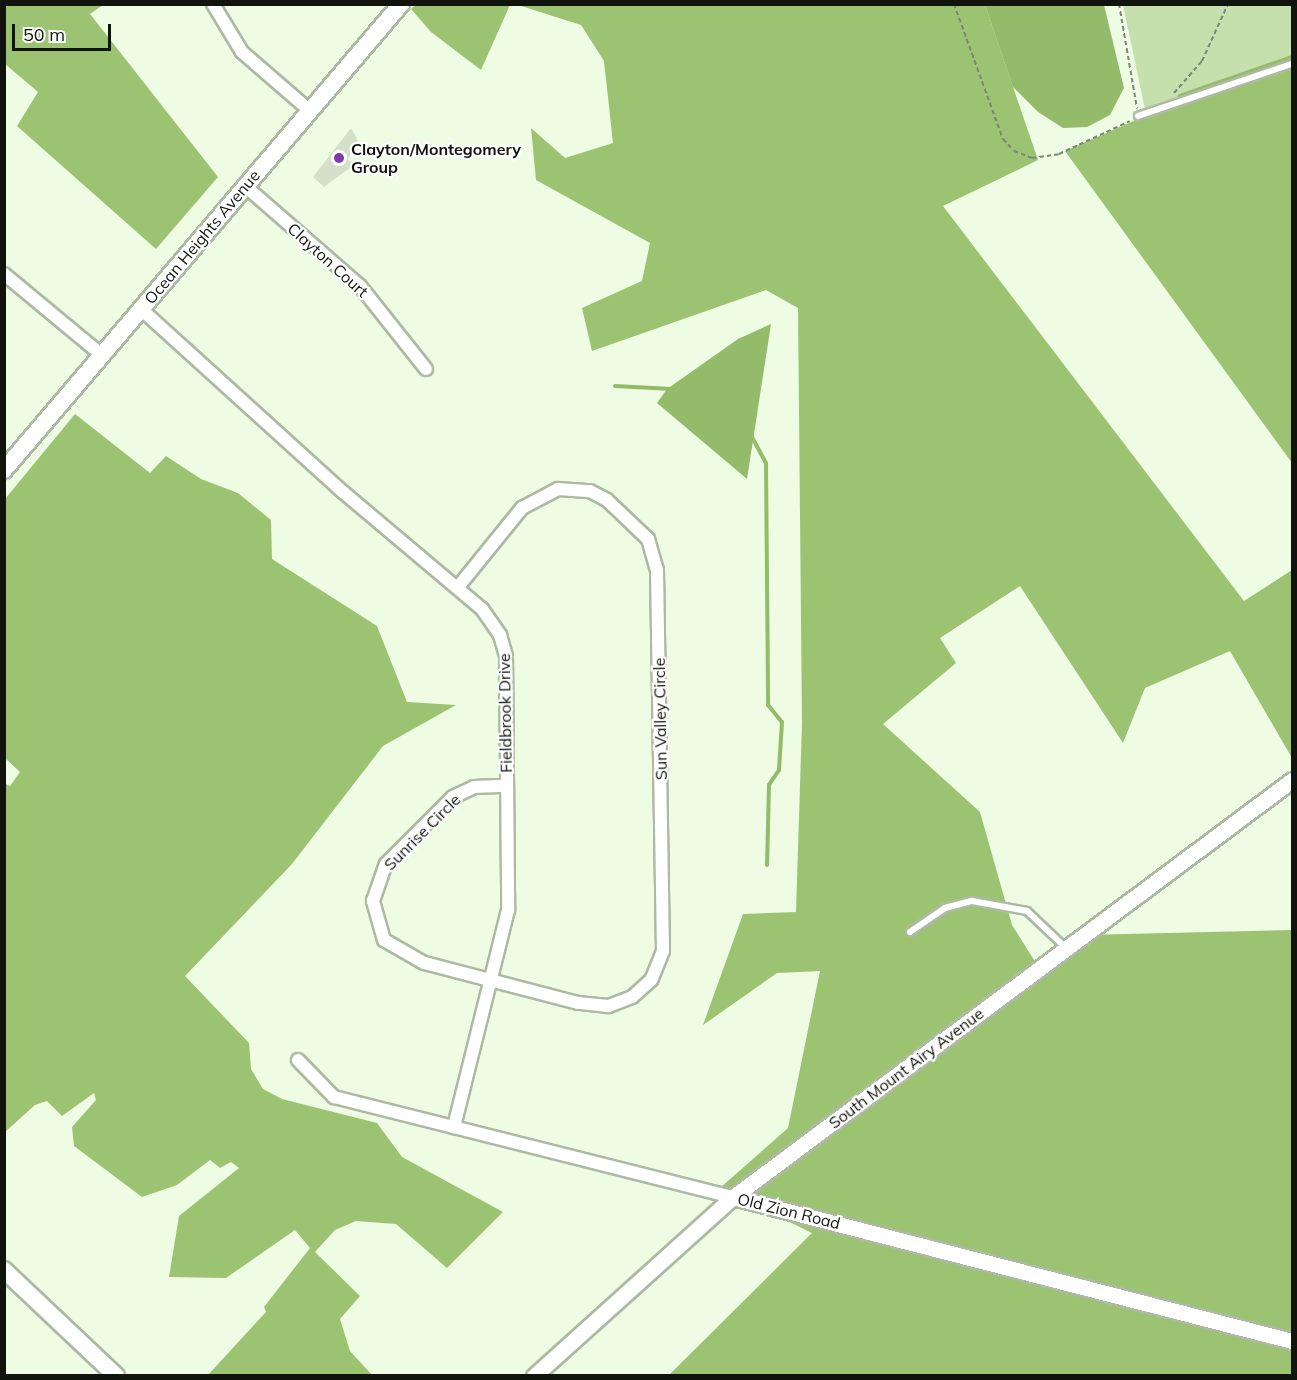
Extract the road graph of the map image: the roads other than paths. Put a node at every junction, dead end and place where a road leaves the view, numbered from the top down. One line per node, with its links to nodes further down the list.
1 (213, 4): 4 (street)
2 (401, 4): 4 (main road, Ocean Heights Avenue)
3 (1293, 64): 5 (lane)
4 (309, 110): 6 (main road, Ocean Heights Avenue)
5 (1138, 116)
6 (245, 186): 8 (main road, Ocean Heights Avenue); 10 (street, Clayton Court)
7 (4, 274): 9 (street)
8 (141, 309): 9 (main road, Ocean Heights Avenue); 12 (street, Fieldbrook Drive)
9 (102, 354): 11 (main road, Ocean Heights Avenue)
10 (426, 369)
11 (4, 470)
12 (458, 587): 14 (street, Fieldbrook Drive); 17 (street, Sun Valley Circle)
13 (1293, 780): 16 (street, South Mount Airy Avenue)
14 (507, 786): 17 (street, Fieldbrook Drive); 17 (street, Sunrise Circle)
15 (910, 932): 16 (lane)
16 (1066, 949): 20 (street, South Mount Airy Avenue)
17 (492, 981): 19 (street, Fieldbrook Drive)
18 (298, 1060): 19 (street, Old Zion Road)
19 (454, 1127): 20 (street, Old Zion Road)
20 (734, 1197): 22 (street, Old Zion Road); 24 (street, South Mount Airy Avenue)
21 (4, 1270): 23 (main road)
22 (1293, 1341)
23 (116, 1376)
24 (534, 1376)

